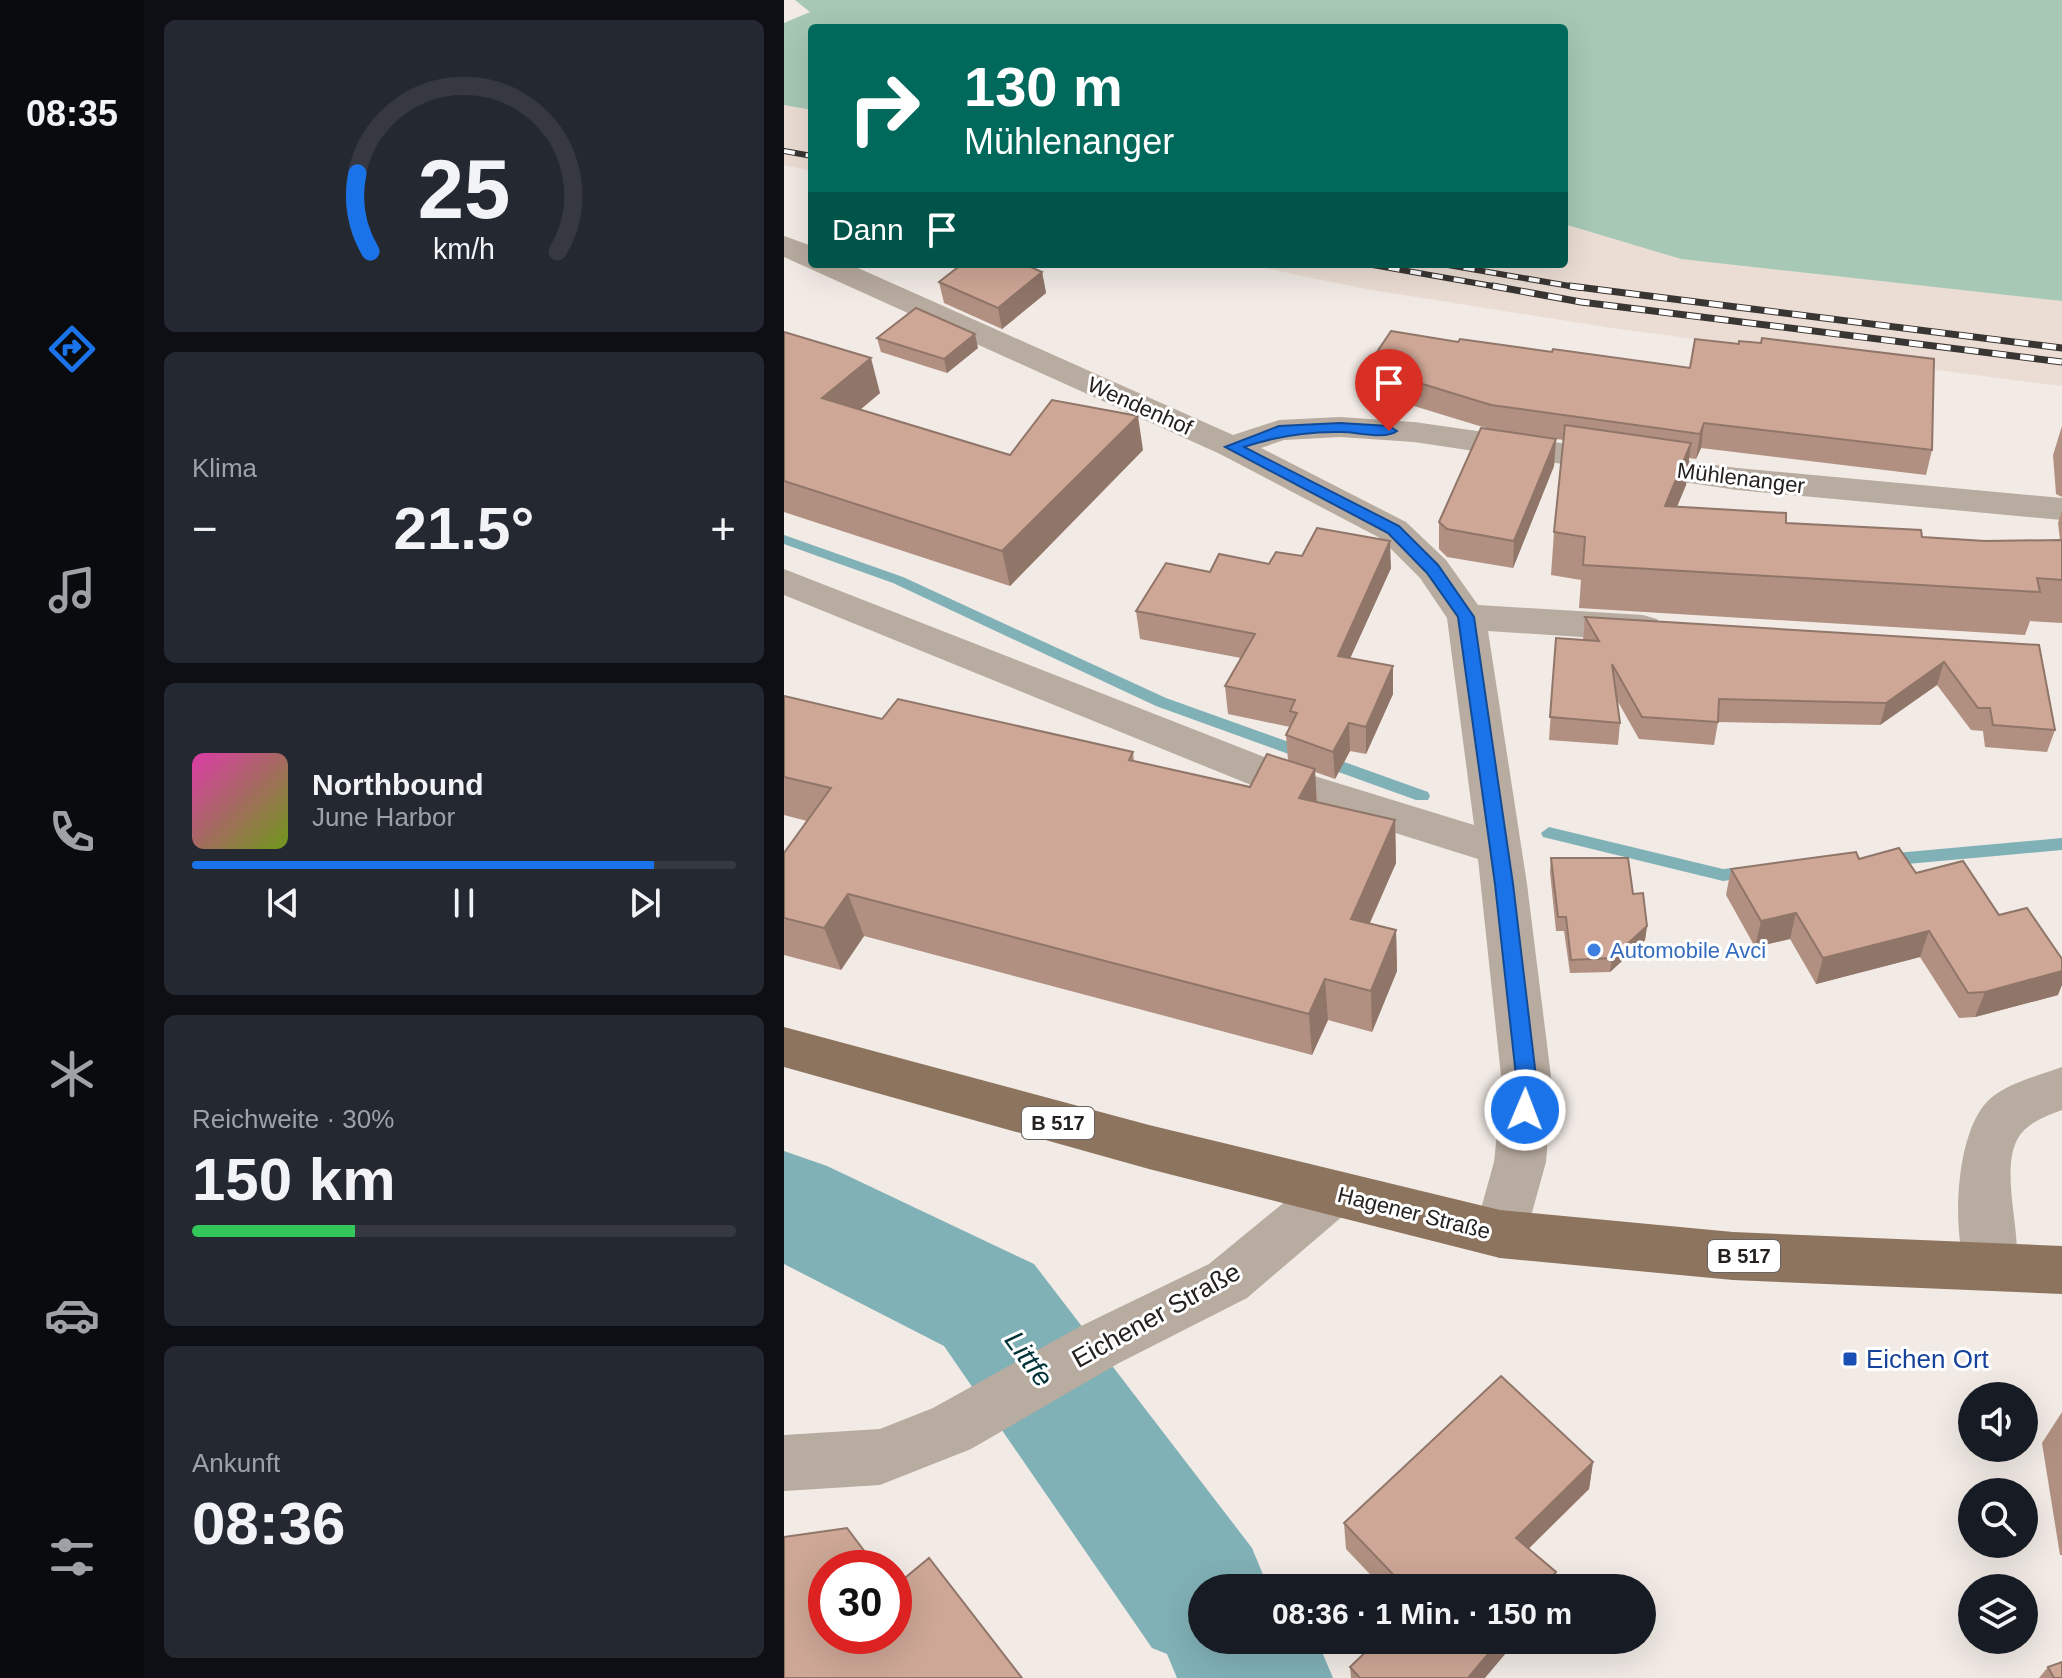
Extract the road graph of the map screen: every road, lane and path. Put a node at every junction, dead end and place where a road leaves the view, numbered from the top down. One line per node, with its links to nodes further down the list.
1 (784, 245): 2 (street)
2 (808, 256)
3 (832, 268): 4 (street, Wendenhof)
4 (1232, 447): 5 (street, Mühlenanger); 7 (street, Wendenhof)
5 (2062, 509)
6 (784, 581): 9 (street)
7 (1466, 617): 8 (street); 9 (street, Wendenhof)
8 (1684, 630)
9 (1499, 849): 13 (street, Wendenhof)
10 (784, 1047): 12 (main road, Hagener Straße / B 517)
11 (2062, 1088): 14 (street)
12 (1333, 1193): 13 (main road, Hagener Straße / B 517); 16 (street, Eichener Straße)
13 (1500, 1234): 14 (main road, Hagener Straße / B 517)
14 (1989, 1265): 15 (main road, Hagener Straße / B 517)
15 (2062, 1270)
16 (784, 1463)

